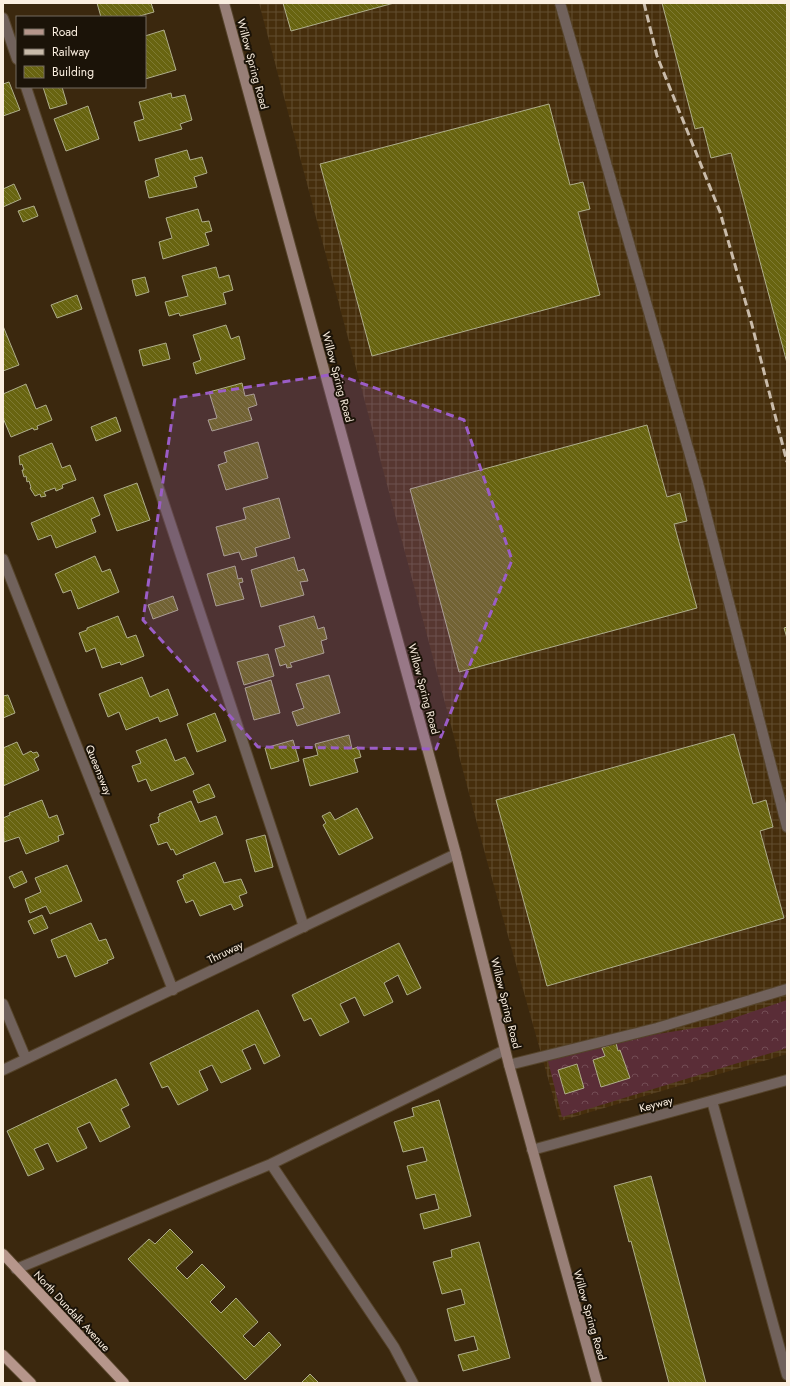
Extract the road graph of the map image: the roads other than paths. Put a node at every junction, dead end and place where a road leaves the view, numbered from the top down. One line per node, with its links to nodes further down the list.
1 (224, 3): 8 (street, Willow Spring Road)
2 (560, 3): 7 (street)
3 (3, 18): 4 (street)
4 (16, 57)
5 (26, 88): 9 (street)
6 (3, 559): 11 (street, Queensway)
7 (787, 827)
8 (456, 854): 9 (street, Thruway); 13 (street, Willow Spring Road)
9 (304, 927): 11 (street, Thruway)
10 (787, 988): 15 (street)
11 (173, 990): 14 (street, Thruway)
12 (3, 1004): 14 (street)
13 (505, 1050): 15 (street, Willow Spring Road); 20 (street)
14 (26, 1059): 16 (street, Thruway)
15 (509, 1065): 19 (street, Willow Spring Road)
16 (3, 1070)
17 (787, 1080): 18 (street, Keyway)
18 (712, 1101): 19 (street, Keyway); 24 (street)
19 (532, 1150): 28 (street, Willow Spring Road)
20 (271, 1164): 22 (street); 27 (street)
21 (3, 1254): 22 (main road, North Dundalk Avenue)
22 (16, 1269): 26 (main road, North Dundalk Avenue)
23 (3, 1355): 25 (main road)
24 (787, 1375)
25 (31, 1383)
26 (124, 1383)
27 (413, 1383)
28 (597, 1383)

